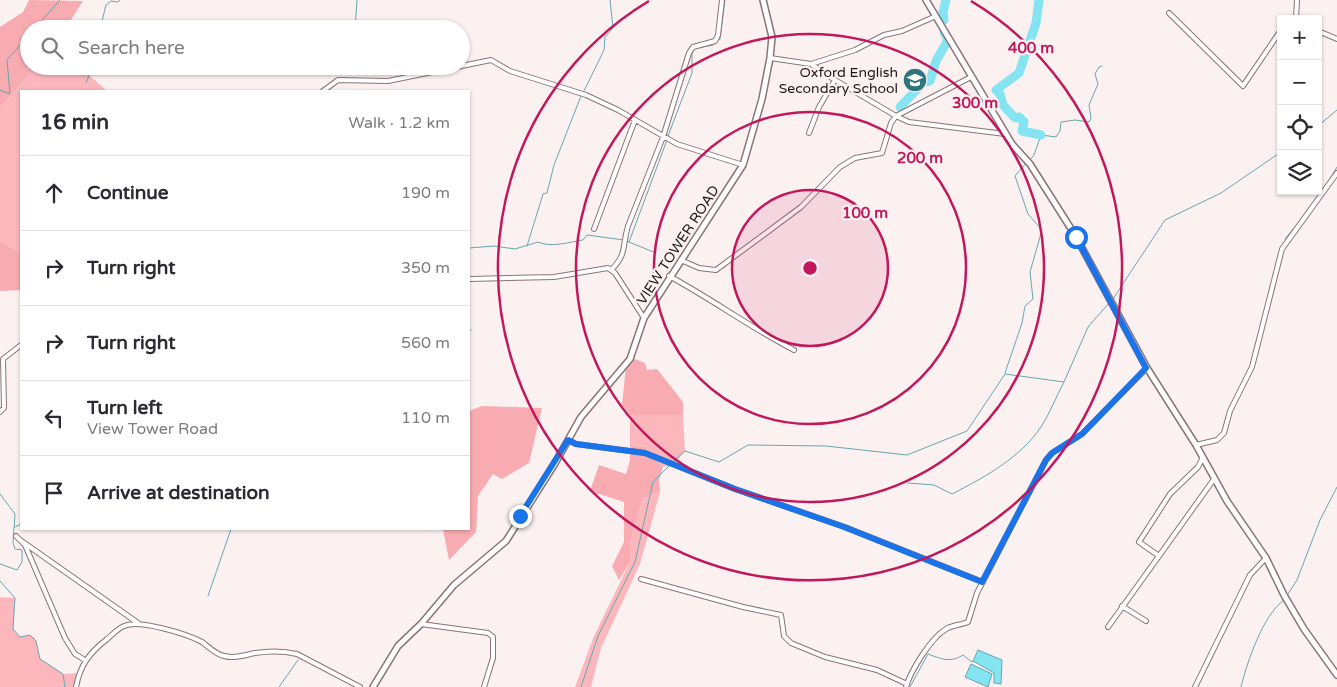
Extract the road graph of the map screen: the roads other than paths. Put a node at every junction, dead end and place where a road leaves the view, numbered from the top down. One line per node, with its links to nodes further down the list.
1 (722, 0): 22 (street)
2 (763, 0): 11 (street, VIEW TOWER ROAD)
3 (926, 0): 7 (street)
4 (1297, 0): 6 (street)
5 (1168, 13): 9 (street)
6 (1296, 15)
7 (936, 16): 13 (street); 15 (street)
8 (1322, 33): 10 (street)
9 (1277, 36)
10 (1337, 39)
11 (770, 58): 13 (street); 23 (street, VIEW TOWER ROAD)
12 (470, 64): 19 (street)
13 (811, 64): 16 (street)
14 (418, 75): 17 (street)
15 (971, 77): 18 (street); 21 (street)
16 (835, 80): 18 (street); 20 (street)
17 (324, 90)
18 (896, 116): 21 (street); 26 (street)
19 (635, 120): 22 (street); 25 (street)
20 (809, 134)
21 (1006, 134): 33 (street)
22 (664, 137): 23 (street); 27 (street)
23 (742, 165): 26 (street, VIEW TOWER ROAD)
24 (1337, 173): 36 (street)
25 (594, 229)
26 (680, 260): 28 (street, VIEW TOWER ROAD)
27 (612, 269): 29 (street); 30 (street)
28 (669, 276): 30 (street, VIEW TOWER ROAD); 32 (street)
29 (470, 279)
30 (644, 318): 35 (street, VIEW TOWER ROAD)
31 (20, 346): 34 (street)
32 (794, 350)
33 (1146, 368): 36 (street); 42 (street)
34 (0, 412)
35 (568, 440): 42 (street); 45 (street, VIEW TOWER ROAD)
36 (1196, 445): 37 (street)
37 (1202, 457): 38 (street); 39 (street)
38 (1214, 479): 39 (street); 40 (street)
39 (1159, 556): 43 (street)
40 (1266, 558): 49 (street); 55 (street)
41 (641, 579): 50 (street)
42 (982, 582): 50 (street)
43 (1122, 606): 44 (street); 47 (street)
44 (1146, 621)
45 (421, 624): 53 (street, VIEW TOWER ROAD); 54 (street)
46 (140, 625): 48 (street); 48 (street); 52 (street)
47 (1108, 627)
48 (85, 660): 51 (street)
49 (1337, 675)
50 (907, 685)
51 (76, 687)
52 (360, 687)
53 (374, 687)
54 (484, 687)
55 (1195, 687)

